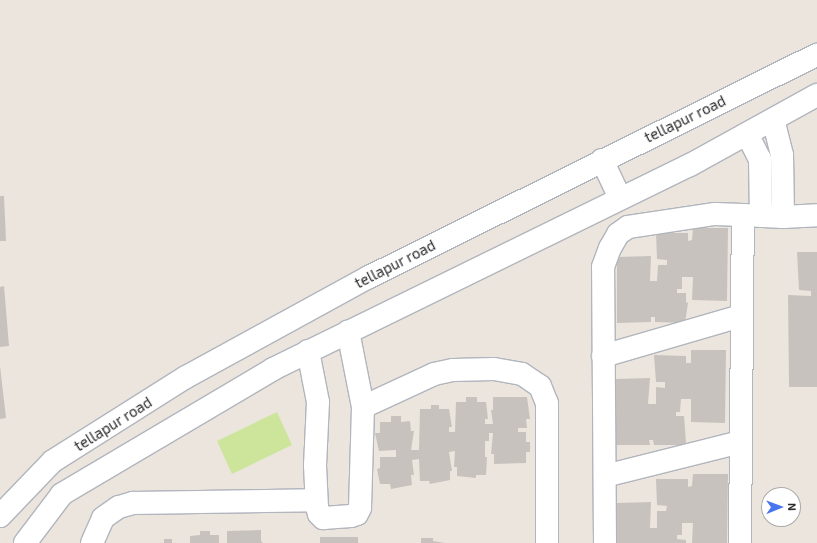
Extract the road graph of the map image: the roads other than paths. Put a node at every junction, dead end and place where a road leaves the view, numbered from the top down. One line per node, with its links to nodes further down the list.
1 (817, 55): 5 (street, tellapur road)
2 (817, 95): 3 (street)
3 (773, 120): 4 (street); 9 (street)
4 (747, 134): 6 (street); 8 (street)
5 (602, 160): 6 (street); 18 (street, tellapur road)
6 (620, 198): 11 (street)
7 (817, 215): 9 (street)
8 (752, 216): 9 (street); 10 (street); 13 (street)
9 (783, 217)
10 (741, 316): 13 (street); 15 (street)
11 (348, 331): 12 (street); 14 (street)
12 (308, 351): 17 (street); 19 (street)
13 (604, 356): 16 (street)
14 (363, 407): 17 (street); 21 (street)
15 (740, 442): 16 (street); 23 (street)
16 (605, 476): 22 (street)
17 (315, 500): 20 (street)
18 (0, 516)
19 (24, 543)
20 (92, 543)
21 (547, 543)
22 (605, 543)
23 (740, 543)

